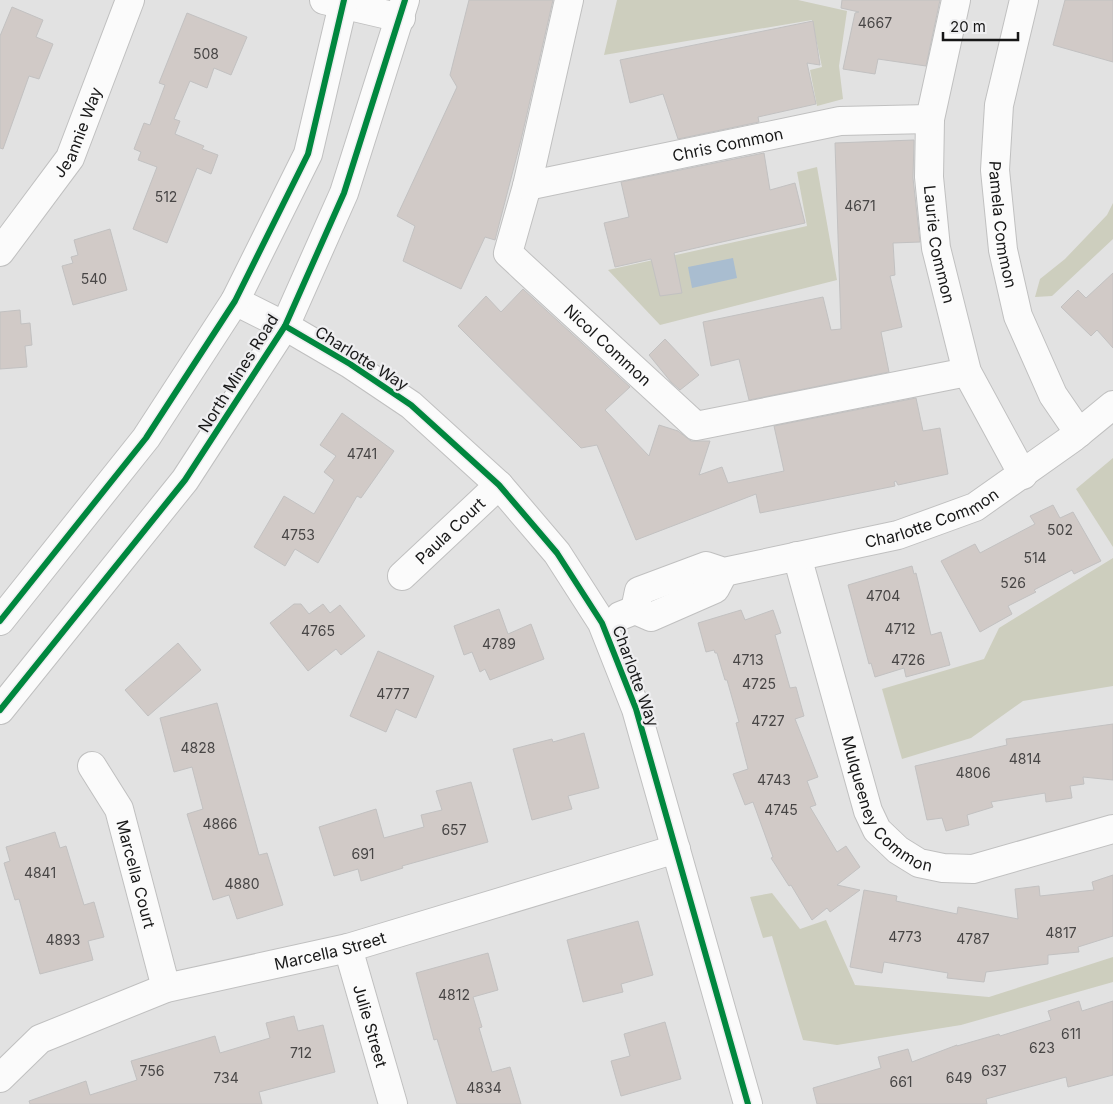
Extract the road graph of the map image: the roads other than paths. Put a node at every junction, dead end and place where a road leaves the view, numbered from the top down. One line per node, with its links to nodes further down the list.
1 (130, 0): 9 (street, Jeannie Way)
2 (569, 0): 8 (street, Nicol Common)
3 (956, 0): 7 (street, Laurie Common)
4 (1024, 0): 14 (street, Pamela Common)
5 (337, 1): 6 (street); 10 (street)
6 (403, 9): 11 (street, North Mines Road)
7 (930, 119): 8 (street, Chris Common); 12 (street, Laurie Common)
8 (527, 186): 12 (street, Nicol Common)
9 (0, 252)
10 (235, 300): 11 (street, Charlotte Way); 19 (street)
11 (285, 326): 16 (street, Charlotte Way); 21 (street, North Mines Road)
12 (967, 372): 15 (street, Laurie Common)
13 (1113, 405): 14 (street, Charlotte Common)
14 (1079, 434): 15 (street, Charlotte Common)
15 (1023, 475): 17 (street, Charlotte Common)
16 (499, 485): 18 (street, Paula Court); 20 (street, Charlotte Way)
17 (797, 556): 20 (street, Charlotte Common); 23 (street, Mulqueeney Common)
18 (402, 576)
19 (0, 621)
20 (602, 623): 24 (street, Charlotte Way)
21 (0, 710)
22 (92, 766): 26 (street, Marcella Court)
23 (1113, 829)
24 (676, 849): 25 (street, Marcella Street); 29 (street, Charlotte Way)
25 (348, 948): 26 (street, Marcella Street); 28 (street, Julie Street)
26 (166, 988): 27 (street, Marcella Street)
27 (0, 1078)
28 (393, 1104)
29 (748, 1104)

